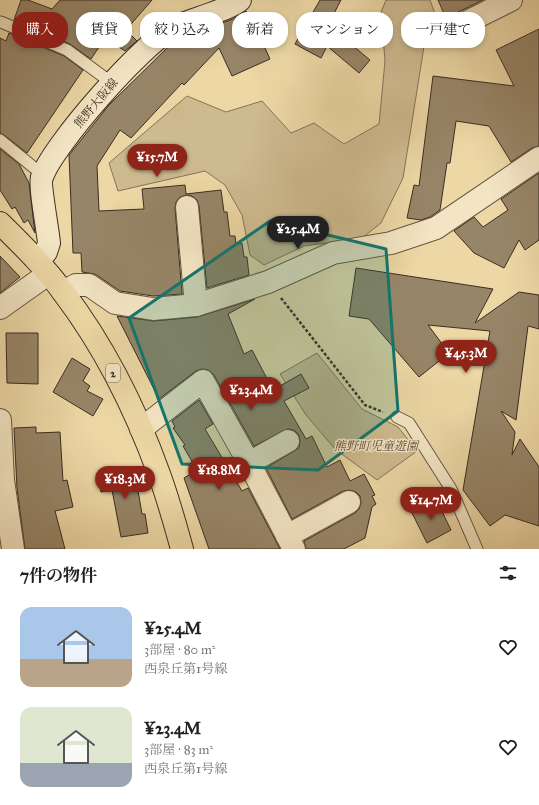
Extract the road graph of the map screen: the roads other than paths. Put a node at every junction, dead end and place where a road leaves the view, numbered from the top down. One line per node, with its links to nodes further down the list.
1 (240, 0): 5 (street, 熊野大阪線)
2 (511, 0): 3 (street)
3 (485, 12)
4 (1, 22): 5 (lane)
5 (112, 83): 8 (street, 熊野大阪線)
6 (0, 140): 8 (lane)
7 (539, 158): 13 (street)
8 (43, 175): 11 (street, 熊野大阪線)
9 (187, 207): 13 (street)
10 (0, 222): 11 (main road, 2)
11 (43, 268): 12 (main road, 2); 14 (street)
12 (63, 292): 13 (street); 17 (main road, 2)
13 (196, 305)
14 (0, 308)
15 (397, 417): 24 (lane)
16 (0, 420): 22 (street)
17 (141, 429): 19 (street); 23 (main road, 2)
18 (288, 442): 19 (street)
19 (249, 464): 21 (street)
20 (349, 502): 21 (street)
21 (290, 542)
22 (13, 549)
23 (182, 549)
24 (477, 549)

